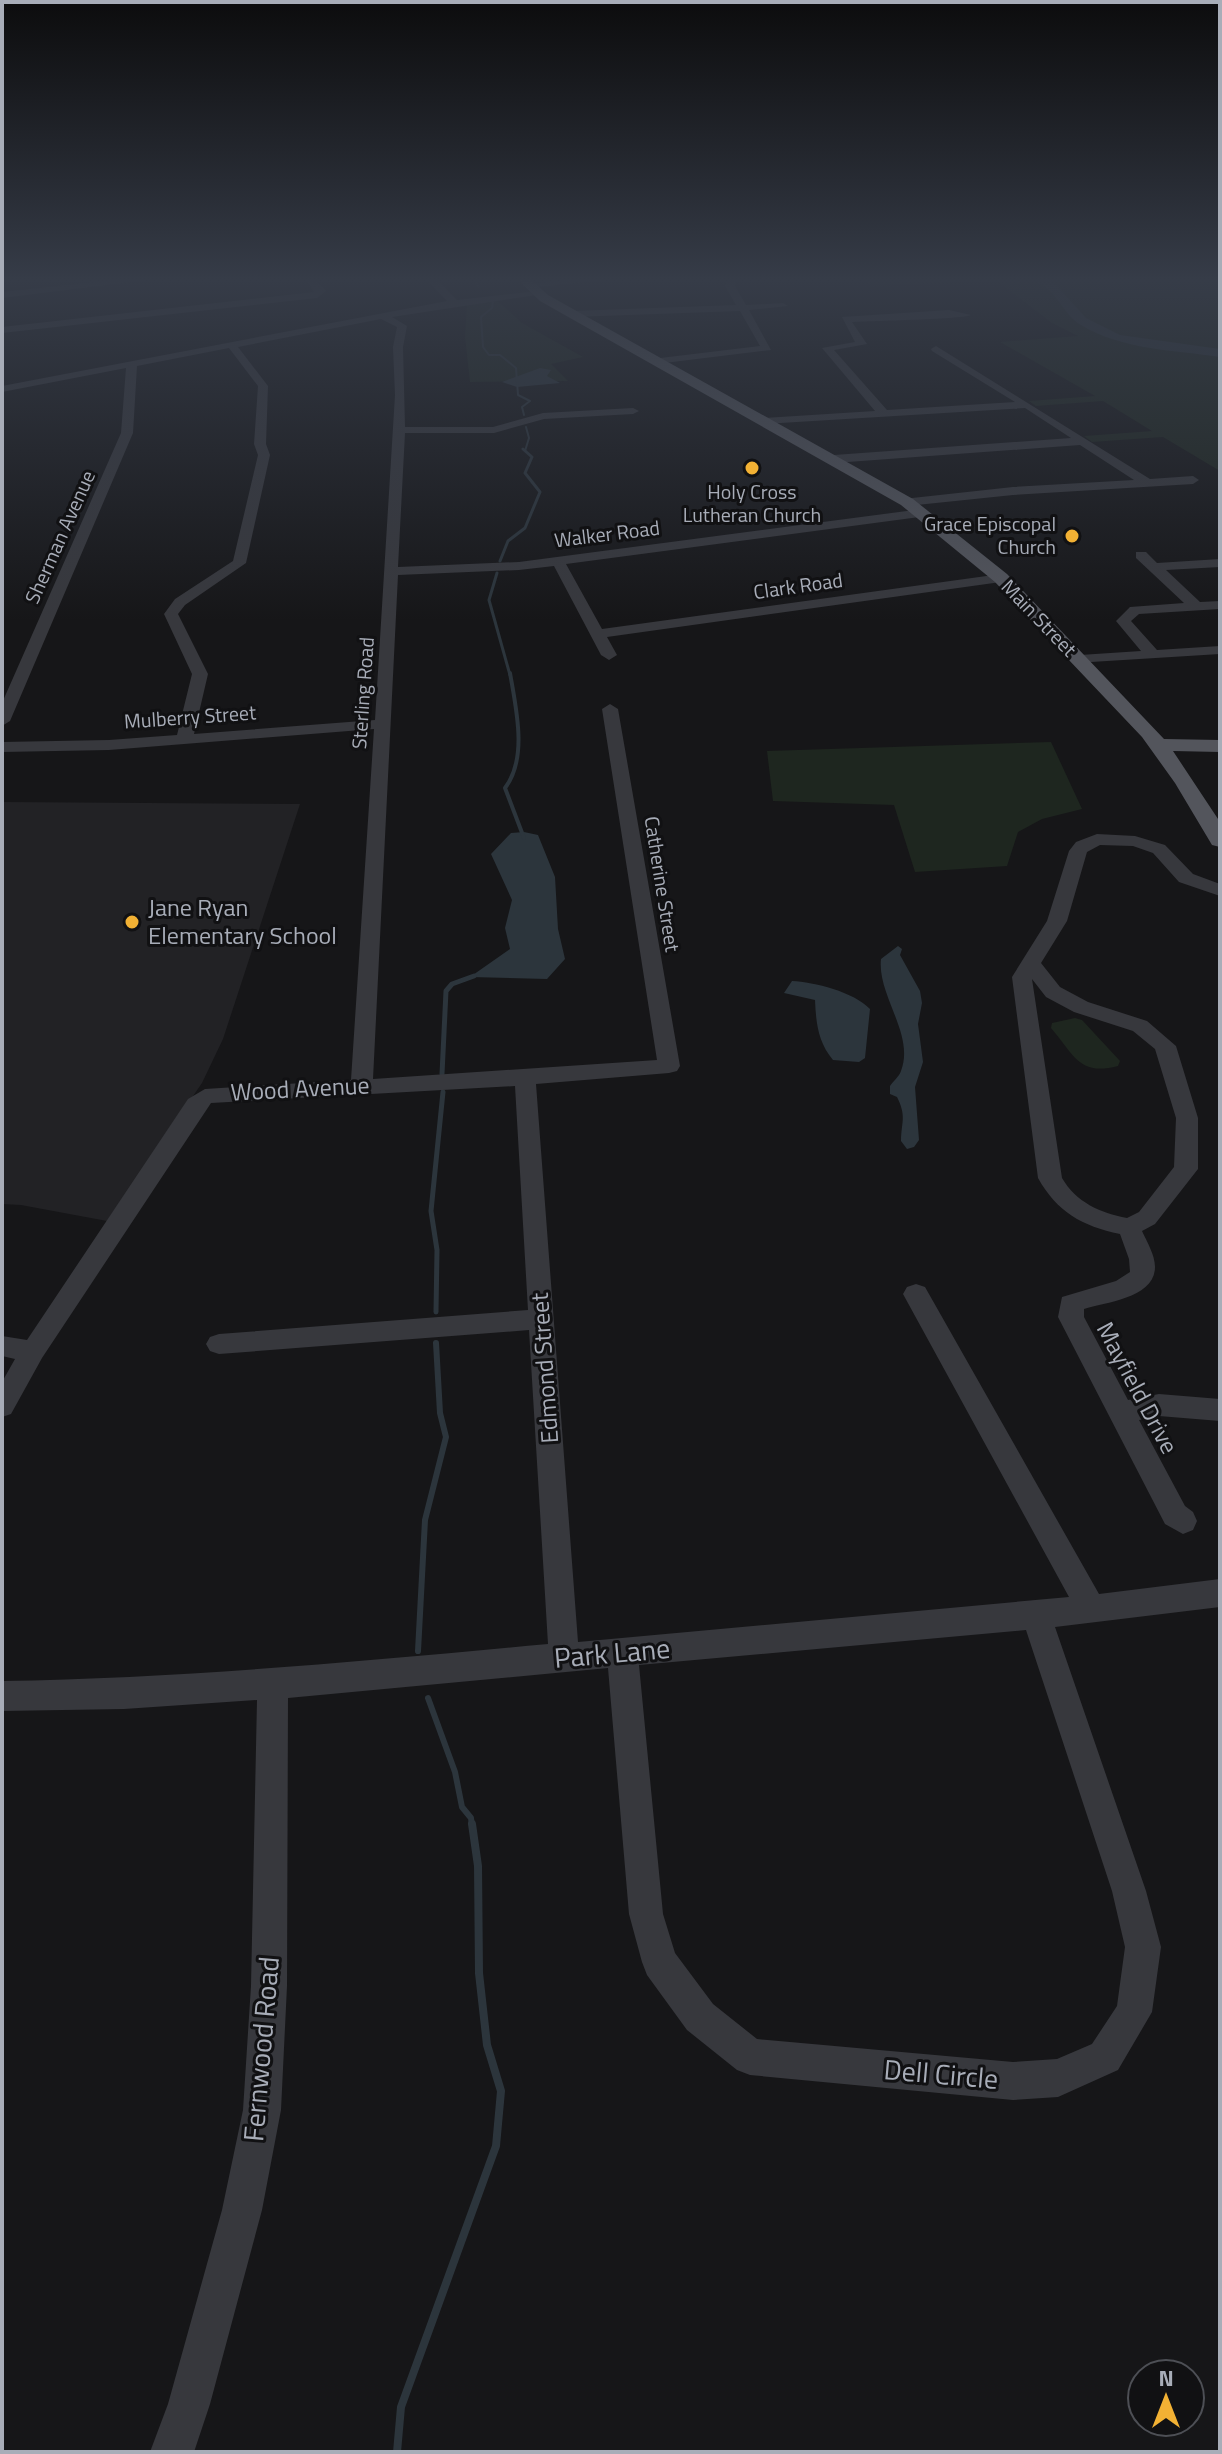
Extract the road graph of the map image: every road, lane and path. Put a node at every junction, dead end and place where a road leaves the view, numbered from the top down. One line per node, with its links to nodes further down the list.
1 (130, 392): 32 (street, Sherman Avenue)
2 (263, 392): 34 (street)
3 (401, 392): 11 (street, Sterling Road)
4 (711, 392): 10 (main road, Main Street)
5 (864, 392): 9 (street)
6 (1005, 392): 7 (street)
7 (1027, 405): 9 (street); 12 (street)
8 (633, 411): 11 (street)
9 (883, 413): 10 (street)
10 (764, 421): 13 (main road, Main Street)
11 (398, 430): 22 (street, Sterling Road)
12 (1084, 441): 13 (street); 15 (street)
13 (834, 459): 16 (main road, Main Street)
14 (1193, 480): 15 (street)
15 (1146, 482): 16 (street)
16 (907, 502): 17 (main road, Main Street)
17 (922, 513): 19 (street, Walker Road); 23 (main road, Main Street)
18 (1141, 555): 21 (street)
19 (558, 561): 22 (street, Walker Road); 26 (street)
20 (1220, 563): 21 (street)
21 (1154, 567): 25 (street)
22 (392, 571): 33 (street, Sterling Road)
23 (1001, 578): 26 (street, Clark Road); 30 (main road, Main Street)
24 (1220, 605): 25 (street)
25 (1196, 606): 29 (street)
26 (600, 634): 28 (street)
27 (1220, 650): 29 (street)
28 (609, 655)
29 (1153, 655): 30 (street)
30 (1080, 660): 35 (main road, Main Street)
31 (610, 709): 41 (street, Catherine Street)
32 (2, 721)
33 (381, 724): 34 (street, Mulberry Street); 43 (street, Sterling Road)
34 (184, 740): 37 (street, Mulberry Street)
35 (1159, 745): 36 (main road); 38 (main road, Main Street)
36 (1220, 746)
37 (2, 747)
38 (1220, 840)
39 (1220, 890): 40 (street)
40 (1030, 963): 44 (street); 44 (street)
41 (669, 1066): 42 (street, Wood Avenue)
42 (525, 1078): 43 (street, Wood Avenue); 46 (street, Edmond Street)
43 (362, 1086): 49 (street, Wood Avenue)
44 (1129, 1227): 52 (street, Mayfield Drive)
45 (916, 1294): 55 (street)
46 (541, 1319): 47 (street); 58 (street, Edmond Street)
47 (219, 1344)
48 (2, 1346): 49 (street)
49 (33, 1351): 50 (street, Wood Avenue)
50 (2, 1406)
51 (1220, 1410): 52 (street)
52 (1124, 1412): 53 (street, Mayfield Drive)
53 (1183, 1521)
54 (1220, 1593): 55 (street, Park Lane)
55 (1090, 1607): 56 (street, Park Lane)
56 (1036, 1615): 57 (street, Park Lane); 57 (street, Dell Circle)
57 (622, 1652): 58 (street, Park Lane)
58 (564, 1657): 59 (street, Park Lane)
59 (273, 1684): 60 (street, Park Lane); 61 (street, Fernwood Road)
60 (2, 1696)
61 (172, 2452)

